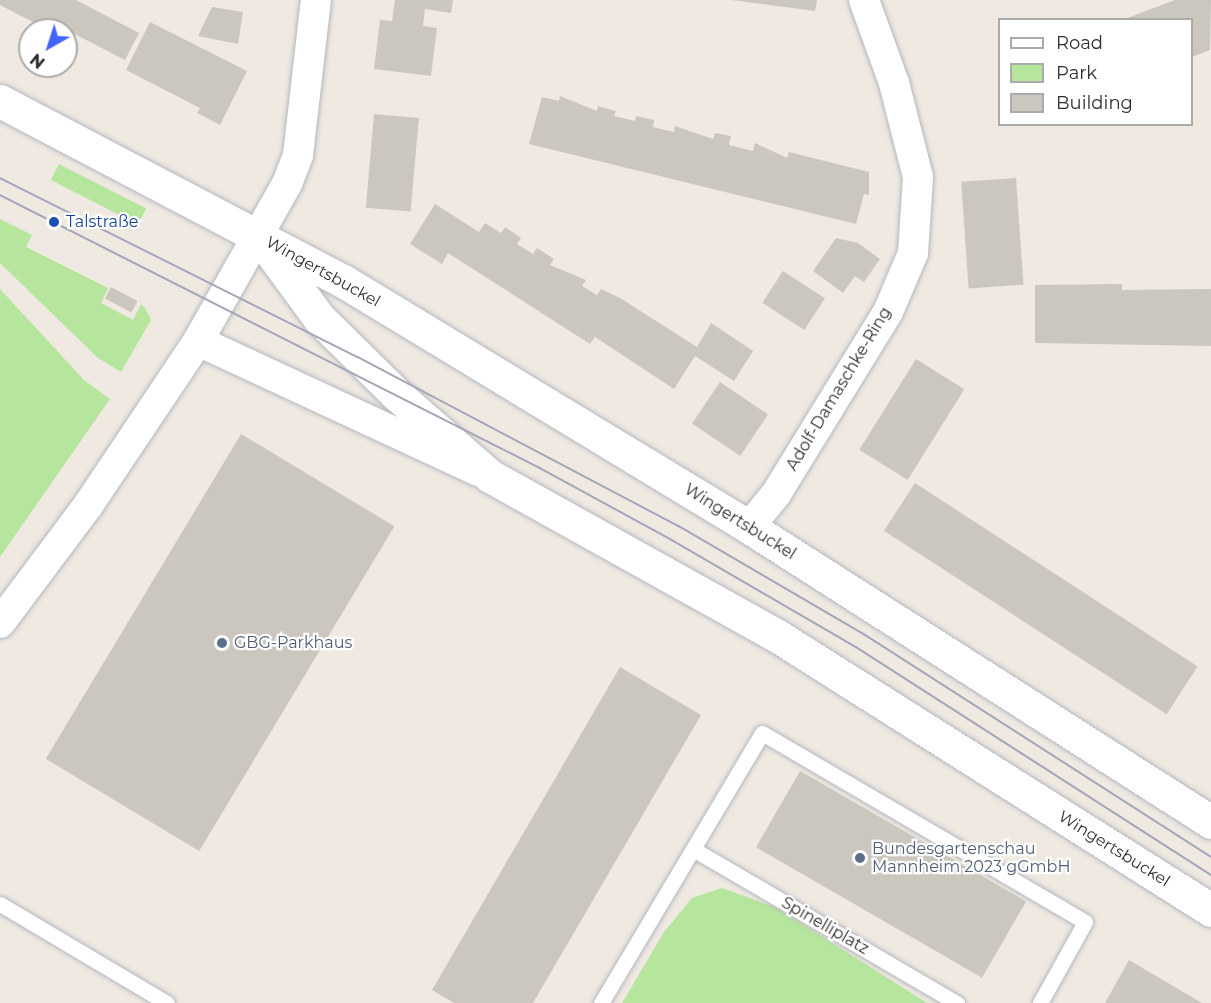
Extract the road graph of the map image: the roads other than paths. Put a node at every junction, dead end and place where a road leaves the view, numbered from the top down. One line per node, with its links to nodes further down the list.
1 (316, 0): 4 (street)
2 (864, 0): 7 (street, Adolf-Damaschke-Ring)
3 (0, 101): 4 (street, Wingertsbuckel)
4 (259, 237): 5 (street); 6 (street, Wingertsbuckel); 7 (street, Wingertsbuckel)
5 (198, 341): 6 (street, Wingertsbuckel); 8 (street)
6 (490, 476): 12 (street, Wingertsbuckel)
7 (749, 527): 9 (street, Wingertsbuckel)
8 (0, 623)
9 (1211, 822)
10 (693, 849): 14 (lane); 15 (lane, Spinelliplatz); 16 (lane)
11 (0, 904): 13 (lane)
12 (1211, 910)
13 (167, 1003)
14 (601, 1003)
15 (957, 1003)
16 (1040, 1003)

